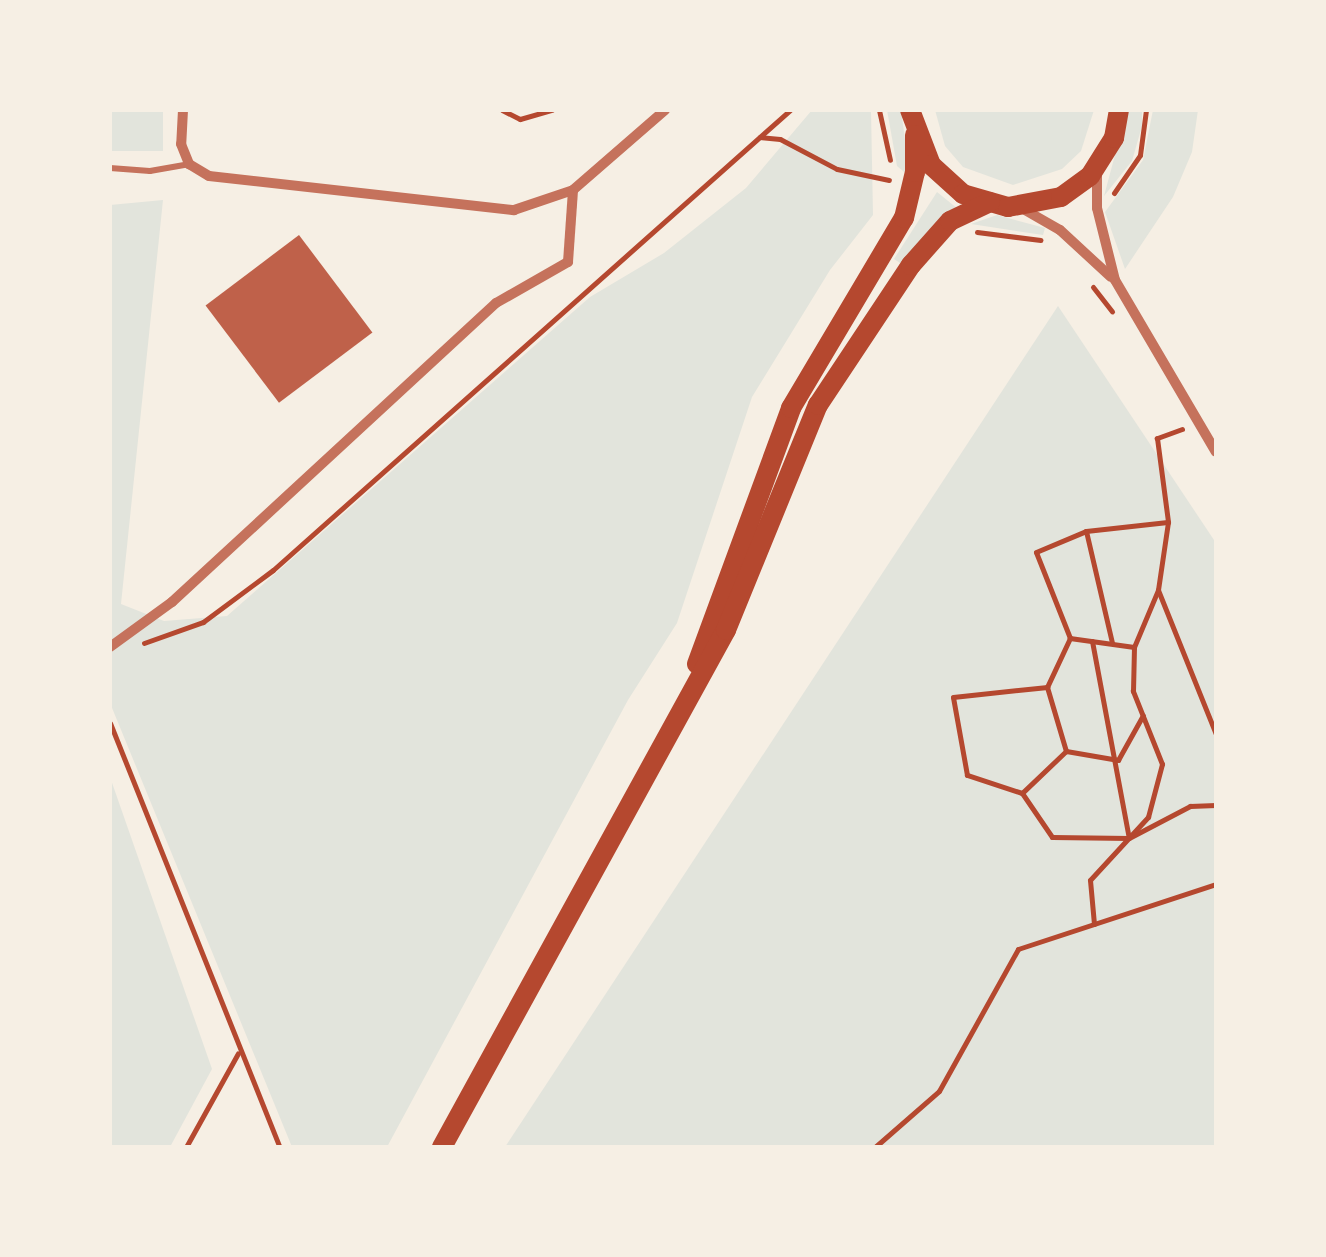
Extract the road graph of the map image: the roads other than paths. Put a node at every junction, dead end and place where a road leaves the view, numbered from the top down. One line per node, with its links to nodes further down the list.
1 (184, 110): 6 (street)
2 (665, 110): 9 (street)
3 (910, 110): 5 (main road)
4 (1119, 110): 7 (main road)
5 (915, 136): 10 (main road); 15 (main road)
6 (189, 164): 8 (lane); 9 (street)
7 (1097, 164): 11 (main road); 12 (street)
8 (110, 168)
9 (572, 190): 14 (street)
10 (990, 202): 11 (main road); 15 (main road)
11 (1017, 206): 12 (street)
12 (1115, 280): 13 (street)
13 (1216, 452)
14 (110, 647)
15 (686, 700): 16 (main road)
16 (442, 1147)

